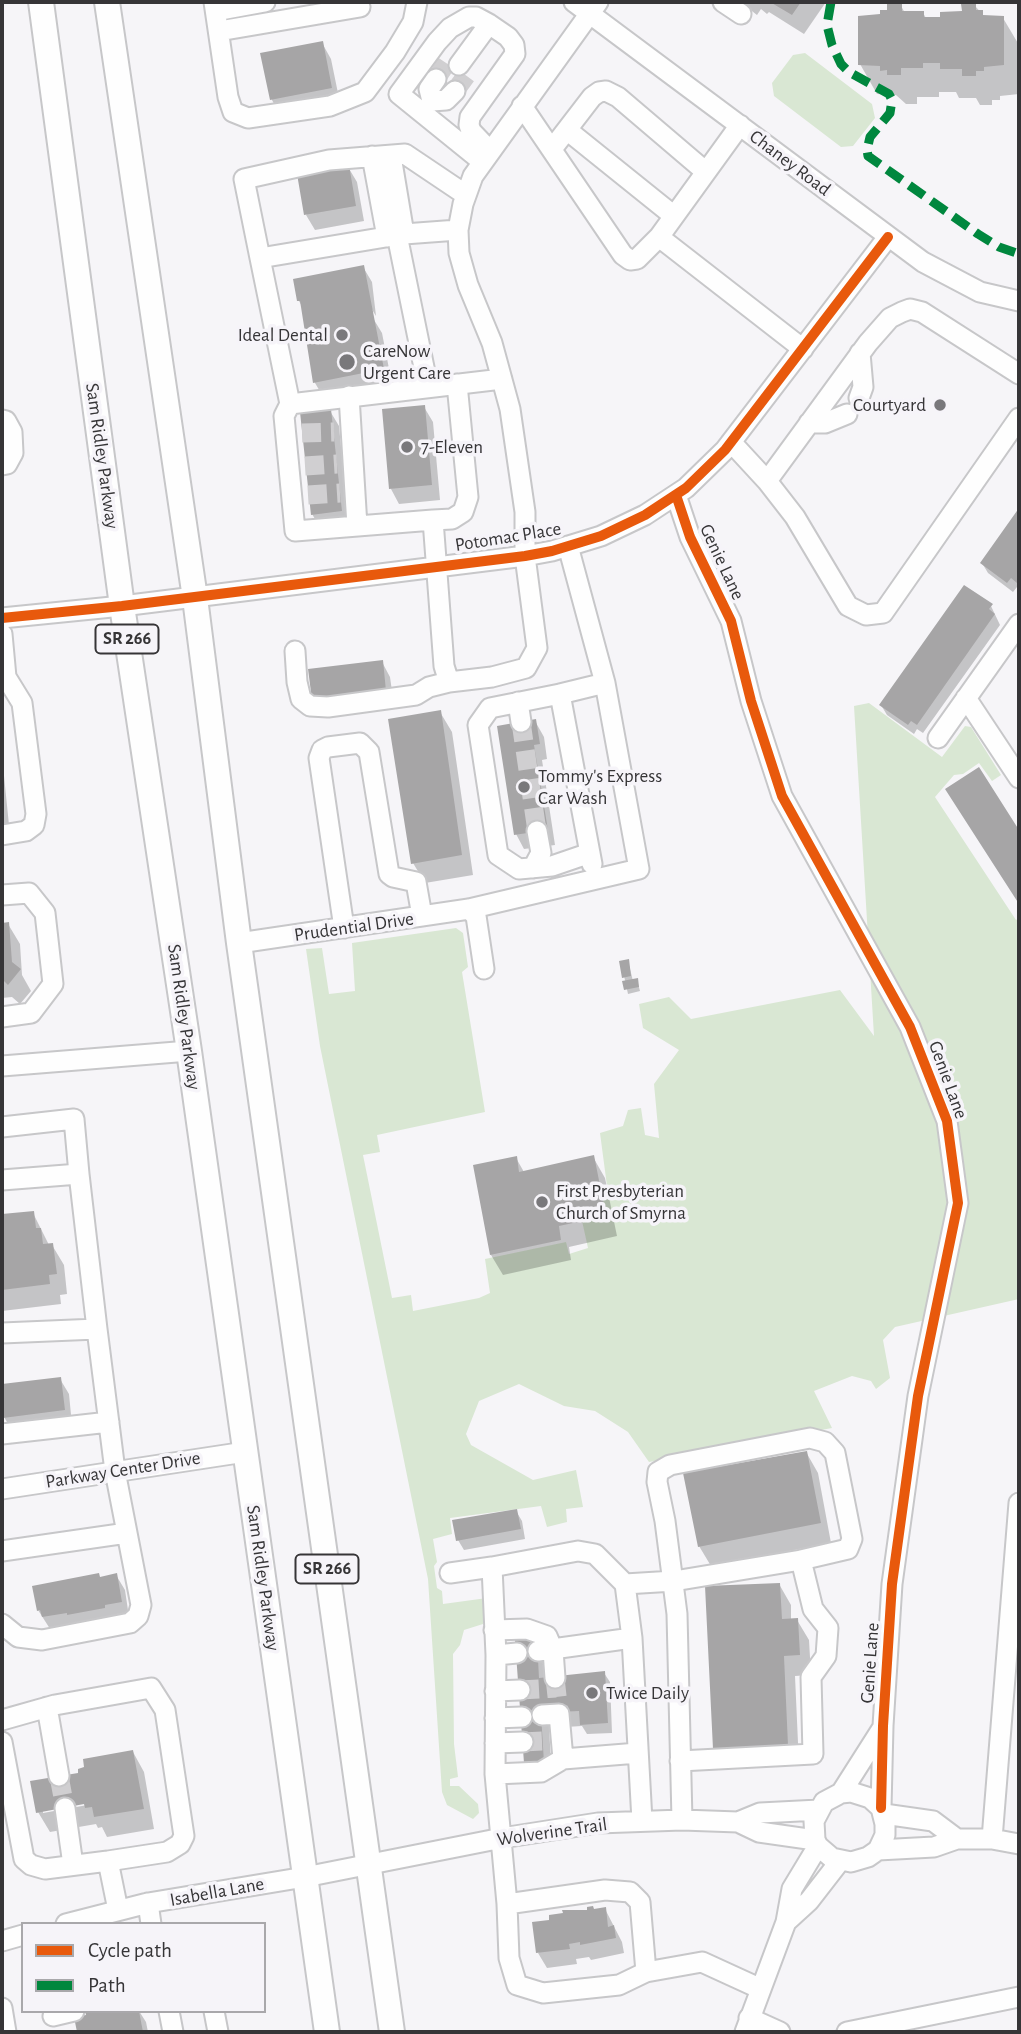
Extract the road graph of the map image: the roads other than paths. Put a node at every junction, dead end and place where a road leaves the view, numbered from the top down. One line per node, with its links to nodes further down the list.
1 (41, 2): 56 (main road, Sam Ridley Parkway / SR 266)
2 (107, 2): 24 (main road, SR 266)
3 (121, 2): 24 (main road)
4 (265, 2): 8 (street)
5 (417, 2): 13 (street)
6 (574, 2): 10 (street, Chaney Road)
7 (723, 2): 11 (street)
8 (215, 6): 13 (street)
9 (360, 6): 13 (street)
10 (594, 8): 16 (street); 18 (street, Chaney Road)
11 (741, 14)
12 (489, 24): 14 (street); 17 (street); 22 (street)
13 (219, 31)
14 (460, 65)
15 (446, 85): 17 (street)
16 (522, 106): 20 (street); 22 (street)
17 (427, 107): 22 (street)
18 (740, 125): 23 (street); 30 (street, Chaney Road)
19 (567, 130): 20 (street); 23 (street); 26 (street)
20 (552, 149): 29 (street)
21 (382, 156): 25 (street); 28 (street); 31 (street)
22 (486, 157): 25 (street)
23 (706, 172): 26 (street)
24 (133, 177): 55 (main road, SR 266)
25 (466, 195): 27 (street)
26 (674, 216): 29 (street)
27 (458, 230): 28 (street); 36 (street)
28 (396, 236): 31 (street); 38 (street)
29 (659, 237): 33 (street)
30 (888, 237): 32 (street, Chaney Road); 33 (street, Potomac Place)
31 (260, 258): 41 (street)
32 (1019, 300)
33 (803, 349): 46 (street, Potomac Place)
34 (860, 353): 35 (street); 40 (street); 45 (street)
35 (1019, 374)
36 (502, 379): 37 (street); 53 (street)
37 (457, 384): 38 (street); 50 (street)
38 (428, 387): 39 (street)
39 (349, 396): 41 (street); 51 (street)
40 (859, 398)
41 (290, 404): 51 (street)
42 (847, 414): 45 (street)
43 (1019, 418): 48 (street)
44 (2, 420): 47 (street)
45 (809, 423): 48 (street)
46 (731, 443): 48 (street); 49 (street, Potomac Place)
47 (2, 465)
48 (767, 481)
49 (676, 495): 52 (street, Potomac Place); 116 (street, Genie Lane)
50 (433, 520): 51 (street); 54 (street)
51 (358, 526)
52 (568, 546): 53 (street, Potomac Place); 63 (street)
53 (525, 556): 54 (street, Potomac Place); 62 (street)
54 (435, 567): 55 (street, Potomac Place); 62 (street)
55 (195, 597): 56 (street, Potomac Place); 79 (main road, SR 266)
56 (122, 606): 57 (street, Potomac Place); 82 (main road, Sam Ridley Parkway / SR 266)
57 (2, 618)
58 (1019, 624): 65 (street)
59 (2, 634): 61 (street)
60 (295, 650): 62 (street)
61 (4, 677): 71 (street)
62 (449, 682)
63 (605, 683): 64 (street); 74 (street, Prudential Drive)
64 (560, 694): 66 (street); 72 (street)
65 (966, 698): 68 (street); 69 (street)
66 (518, 702): 67 (street); 73 (street)
67 (521, 722)
68 (938, 738)
69 (1019, 778)
70 (537, 831): 73 (street)
71 (2, 835)
72 (590, 853): 73 (street); 74 (street)
73 (533, 868)
74 (594, 880): 76 (street, Prudential Drive)
75 (2, 895): 81 (street)
76 (469, 909): 77 (street, Prudential Drive); 80 (street)
77 (422, 916): 78 (street, Prudential Drive); 78 (street)
78 (344, 928): 79 (street, Prudential Drive)
79 (239, 943): 141 (main road, SR 266)
80 (484, 969)
81 (2, 1017)
82 (189, 1051): 83 (street); 91 (main road, Sam Ridley Parkway / SR 266)
83 (2, 1066)
84 (2, 1127): 85 (street)
85 (79, 1174): 86 (street); 87 (street)
86 (2, 1180)
87 (97, 1329): 88 (street); 89 (street)
88 (2, 1333)
89 (109, 1422): 90 (street); 92 (street)
90 (2, 1434)
91 (245, 1452): 92 (street, Parkway Center Drive); 142 (main road, Sam Ridley Parkway / SR 266)
92 (115, 1471): 93 (street, Parkway Center Drive); 95 (street)
93 (2, 1489)
94 (1019, 1503): 134 (street)
95 (127, 1533): 96 (street); 102 (street)
96 (2, 1551)
97 (801, 1560): 100 (street); 100 (street); 122 (street)
98 (492, 1567): 99 (street); 101 (street); 103 (street)
99 (450, 1573)
100 (674, 1580): 101 (street); 122 (street)
101 (625, 1584): 104 (street)
102 (2, 1624)
103 (494, 1630): 105 (street); 107 (street)
104 (632, 1638): 105 (street); 121 (street)
105 (545, 1651): 108 (street)
106 (517, 1653): 107 (street)
107 (496, 1655): 110 (street)
108 (555, 1678)
109 (520, 1690): 110 (street)
110 (495, 1691): 114 (street)
111 (47, 1707): 115 (street); 124 (street); 138 (street)
112 (542, 1715): 120 (street)
113 (522, 1717): 114 (street)
114 (495, 1718): 119 (street)
115 (2, 1720)
116 (883, 1726): 125 (street, Genie Lane); 128 (street, Genie Lane)
117 (2, 1742): 140 (street)
118 (523, 1742): 119 (street)
119 (495, 1743): 123 (street)
120 (556, 1746): 121 (street); 123 (street)
121 (638, 1753): 130 (street)
122 (681, 1761): 129 (street)
123 (495, 1774): 132 (street)
124 (59, 1776)
125 (841, 1793): 127 (street); 128 (street)
126 (65, 1808): 140 (street)
127 (819, 1810): 131 (street, Wolverine Trail); 135 (street)
128 (883, 1811): 133 (street); 137 (street)
129 (682, 1820): 130 (street, Wolverine Trail); 131 (street, Wolverine Trail)
130 (642, 1821): 132 (street, Wolverine Trail)
131 (738, 1822): 135 (street, Wolverine Trail)
132 (502, 1838): 141 (street, Wolverine Trail); 144 (street)
133 (957, 1839): 134 (street); 137 (street)
134 (992, 1839): 136 (street)
135 (817, 1843): 139 (street); 148 (street)
136 (1019, 1844)
137 (877, 1850): 139 (street)
138 (108, 1861): 140 (street); 145 (street)
139 (840, 1861): 148 (street)
140 (73, 1865)
141 (369, 1865): 142 (street, Isabella Lane); 162 (main road, SR 266)
142 (305, 1877): 143 (street, Isabella Lane); 161 (main road, Sam Ridley Parkway / SR 266)
143 (148, 1903): 145 (street, Isabella Lane); 147 (street)
144 (507, 1904): 151 (street); 151 (street)
145 (118, 1910): 146 (street, Isabella Lane)
146 (73, 1922)
147 (151, 1922)
148 (786, 1922): 152 (street)
149 (21, 1936): 150 (street)
150 (2, 1941)
151 (646, 1972): 152 (street)
152 (761, 1989): 157 (street)
153 (1019, 1997): 164 (street)
154 (2, 2008): 158 (street)
155 (169, 2013): 159 (street)
156 (214, 2013): 160 (street)
157 (747, 2025): 163 (street)
158 (6, 2032)
159 (173, 2032)
160 (218, 2032)
161 (327, 2032)
162 (392, 2032)
163 (780, 2032)
164 (847, 2032)

